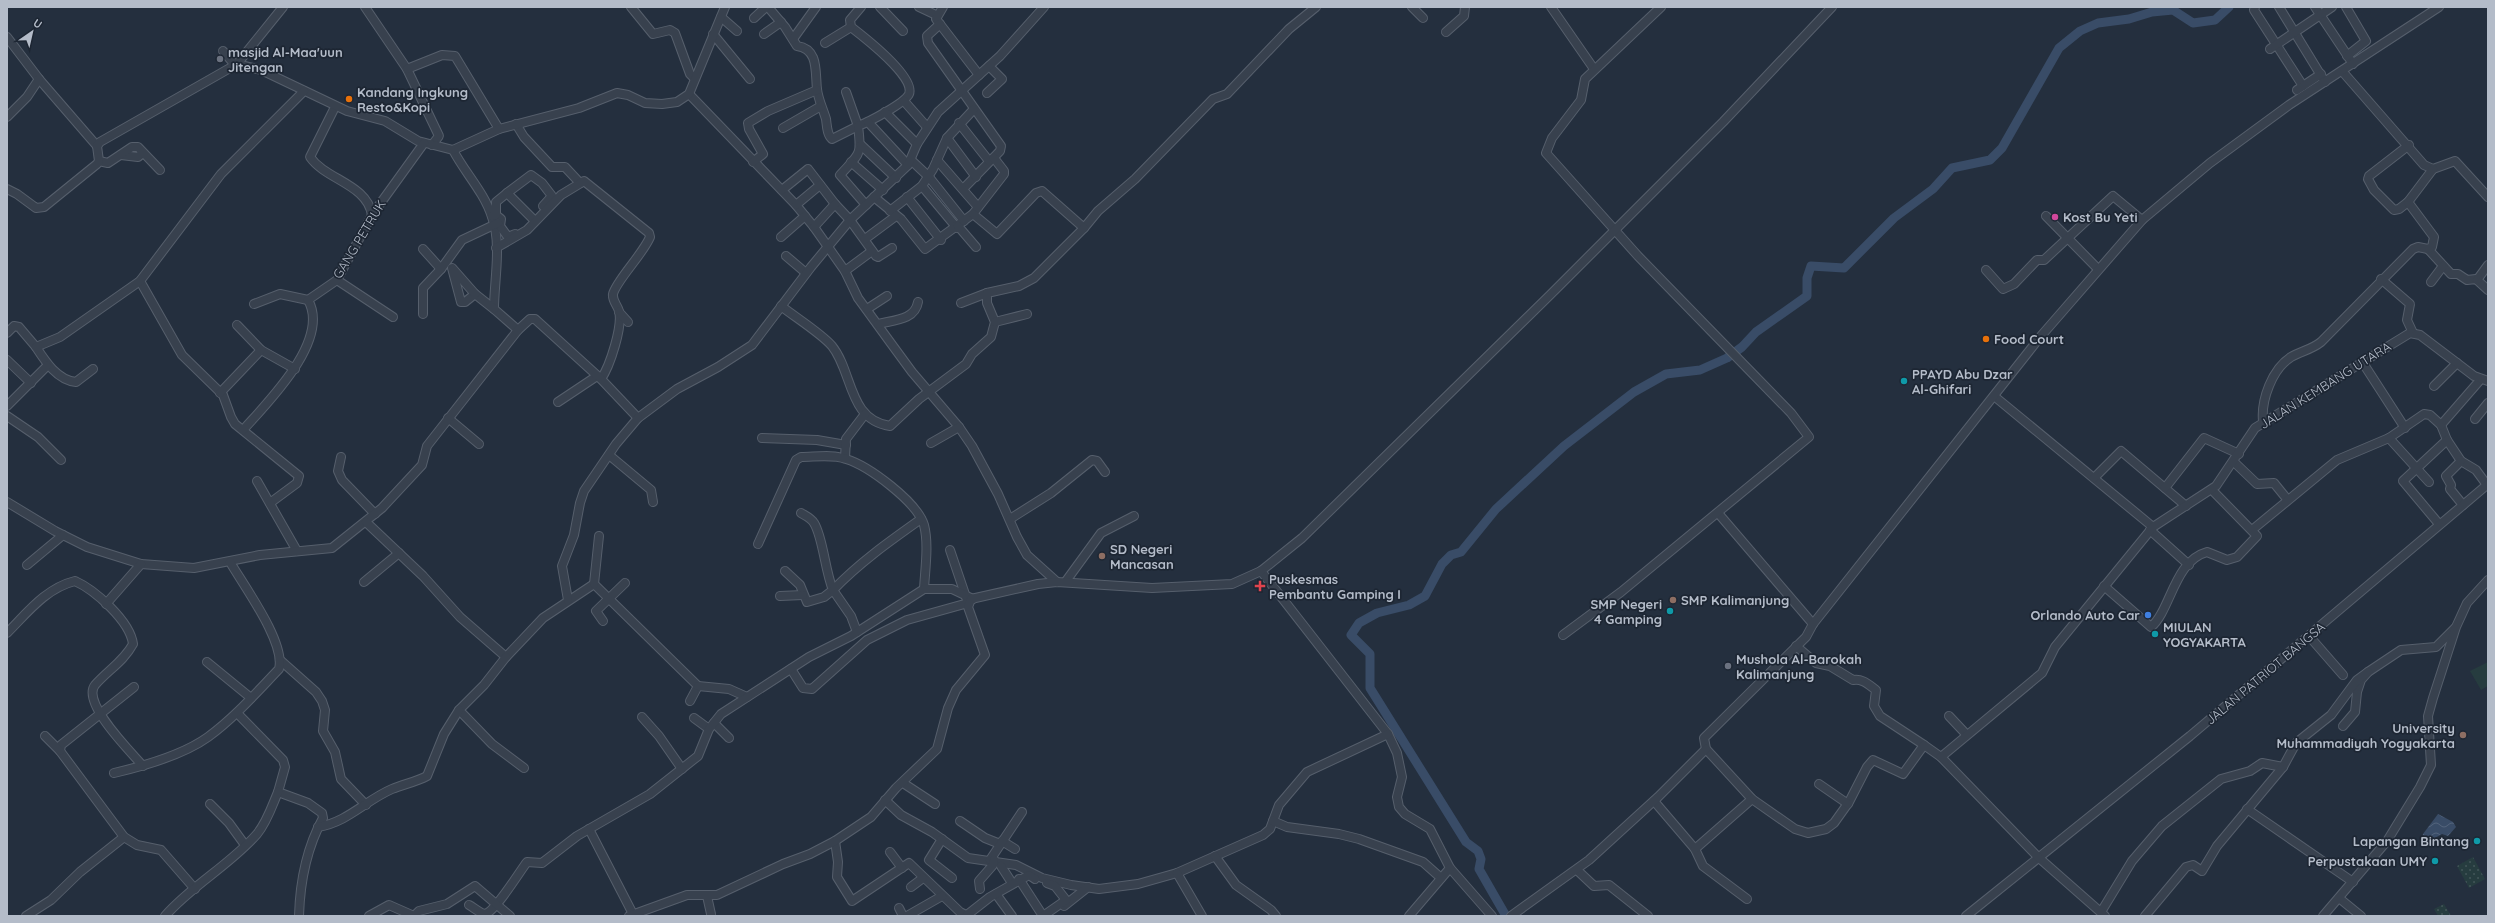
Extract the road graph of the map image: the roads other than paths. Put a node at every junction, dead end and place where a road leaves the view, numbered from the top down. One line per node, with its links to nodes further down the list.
1 (283, 7): 45 (street)
2 (365, 7): 48 (street)
3 (631, 7): 52 (street)
4 (725, 7): 26 (street)
5 (767, 7): 27 (street); 29 (street)
6 (816, 7): 39 (street)
7 (860, 7): 31 (street)
8 (880, 7): 33 (street)
9 (919, 7): 25 (street)
10 (943, 7): 25 (street)
11 (1044, 7): 47 (street)
12 (1316, 7): 120 (street)
13 (1412, 7): 28 (street)
14 (1465, 7): 34 (street)
15 (1551, 7): 49 (street)
16 (1661, 7): 49 (street)
17 (1832, 7): 121 (street)
18 (2255, 7): 41 (street)
19 (2279, 7): 35 (street)
20 (2315, 7): 24 (street)
21 (2332, 7): 24 (street)
22 (2346, 7): 44 (street)
23 (2439, 7): 46 (street)
24 (2320, 14): 35 (street); 44 (street)
25 (936, 15): 30 (street)
26 (721, 17): 32 (street); 36 (street)
27 (754, 18)
28 (1423, 18)
29 (781, 22): 37 (street); 39 (street)
30 (940, 24): 51 (street); 58 (street)
31 (851, 27): 40 (street); 62 (street)
32 (737, 31)
33 (903, 31)
34 (1446, 32)
35 (2295, 32): 41 (street); 53 (street)
36 (713, 34): 52 (street); 55 (street)
37 (764, 34)
38 (7, 36): 54 (street)
39 (793, 39): 56 (street)
40 (825, 43)
41 (2277, 44): 42 (street); 53 (street)
42 (2270, 49)
43 (223, 51): 45 (street)
44 (2347, 56): 46 (street)
45 (241, 63): 57 (street); 80 (street)
46 (2353, 64): 50 (street)
47 (989, 66): 51 (street); 60 (street)
48 (407, 69): 74 (street); 76 (street)
49 (1594, 69): 121 (street)
50 (2342, 71): 53 (street); 79 (street)
51 (979, 75): 58 (street)
52 (694, 78): 61 (street)
53 (2323, 78): 117 (street)
54 (39, 79): 67 (street); 80 (street)
55 (750, 79)
56 (817, 90): 63 (street); 85 (street)
57 (304, 91): 64 (street); 145 (street)
58 (963, 91): 65 (street); 72 (street)
59 (846, 92): 71 (street)
60 (987, 92)
61 (688, 94): 70 (street); 85 (street)
62 (904, 101): 66 (street); 72 (street)
63 (821, 106): 71 (street); 73 (street)
64 (335, 107): 76 (street); 111 (street)
65 (974, 110): 69 (street); 82 (street)
66 (885, 112): 68 (street); 77 (street)
67 (7, 117)
68 (868, 122): 71 (street); 87 (street)
69 (959, 123): 75 (street); 82 (street)
70 (516, 124): 74 (street); 93 (street)
71 (858, 126): 78 (street)
72 (927, 127): 77 (street)
73 (783, 128)
74 (499, 129): 81 (street)
75 (947, 138): 83 (street); 91 (street)
76 (428, 144): 81 (street); 111 (street, GANG PETRUK)
77 (917, 144): 87 (street)
78 (862, 145): 86 (street); 92 (street)
79 (2409, 145): 88 (street); 104 (street)
80 (97, 146): 84 (street)
81 (453, 150): 114 (street)
82 (991, 159): 91 (street); 108 (street)
83 (937, 160): 90 (street); 99 (street)
84 (99, 161): 89 (street); 96 (street)
85 (753, 162): 97 (street)
86 (851, 162): 98 (street); 107 (street)
87 (909, 162): 90 (street); 92 (street)
88 (2434, 169): 103 (street); 104 (street)
89 (160, 170)
90 (929, 177): 95 (street); 118 (street)
91 (976, 177): 99 (street)
92 (896, 178): 98 (street)
93 (580, 183): 128 (street); 158 (street)
94 (820, 185): 97 (street); 105 (street); 106 (street)
95 (922, 186): 102 (street); 118 (street)
96 (7, 189)
97 (782, 190): 106 (street)
98 (883, 190): 101 (street)
99 (963, 190): 108 (street)
100 (508, 193): 114 (street); 115 (street); 115 (street)
101 (874, 197): 107 (street); 109 (street)
102 (907, 197): 109 (street); 125 (street)
103 (2488, 197)
104 (2408, 202): 131 (street)
105 (835, 204): 116 (street); 119 (street)
106 (796, 205): 112 (street)
107 (866, 205): 116 (street)
108 (978, 207): 110 (street)
109 (893, 214): 124 (street); 125 (street)
110 (973, 214): 118 (street); 120 (street)
111 (372, 215): 143 (street, GANG PETRUK)
112 (805, 216): 119 (street); 122 (street)
113 (2046, 216): 123 (street)
114 (496, 219): 115 (street); 128 (street); 134 (street)
115 (533, 219)
116 (850, 220): 124 (street); 126 (street)
117 (2142, 220): 123 (street); 138 (street)
118 (960, 225): 125 (street); 127 (street)
119 (814, 227): 126 (street)
120 (1084, 228): 148 (street)
121 (1616, 230): 224 (street); 244 (street)
122 (781, 237)
123 (2068, 238): 138 (street); 140 (street)
124 (865, 239): 132 (street)
125 (942, 240)
126 (827, 247): 139 (street); 141 (street)
127 (976, 247)
128 (496, 248): 157 (street)
129 (892, 248): 132 (street)
130 (423, 249): 137 (street)
131 (2428, 249): 136 (street); 142 (street)
132 (872, 251): 139 (street)
133 (786, 256): 141 (street)
134 (449, 264): 137 (street); 149 (street); 149 (street)
135 (2488, 265): 144 (street)
136 (2443, 266): 144 (street); 146 (street)
137 (441, 269): 159 (street)
138 (2098, 269): 183 (street)
139 (844, 271): 156 (street)
140 (1987, 271)
141 (806, 273): 155 (street)
142 (2380, 279): 168 (street); 192 (street)
143 (337, 280): 151 (street, GANG PETRUK); 161 (street)
144 (2477, 280): 147 (street)
145 (140, 281): 169 (street); 181 (street)
146 (2431, 282)
147 (2488, 290)
148 (987, 293): 153 (street); 163 (street)
149 (475, 294): 157 (street)
150 (887, 296): 156 (street)
151 (308, 300): 154 (street); 175 (street)
152 (918, 302): 164 (street)
153 (961, 303)
154 (254, 304)
155 (781, 306): 187 (street); 190 (street)
156 (867, 309): 164 (street)
157 (494, 310): 166 (street)
158 (619, 312): 162 (street); 177 (street)
159 (423, 314)
160 (1027, 314): 163 (street)
161 (393, 317)
162 (628, 322)
163 (995, 322): 182 (street)
164 (878, 324): 182 (street)
165 (237, 325): 170 (street)
166 (518, 330): 177 (street); 189 (street)
167 (7, 333): 169 (street)
168 (2413, 333): 172 (street, JALAN KEMBANG UTARA); 173 (street)
169 (36, 347): 174 (street)
170 (261, 350): 175 (street); 181 (street)
171 (7, 360): 179 (street)
172 (2363, 363): 192 (street, JALAN KEMBANG UTARA); 195 (street)
173 (2457, 363): 178 (street); 180 (street)
174 (47, 366): 176 (street); 179 (street)
175 (295, 368): 196 (street)
176 (93, 369)
177 (599, 377): 185 (street); 190 (street)
178 (2484, 380): 193 (street)
179 (31, 383): 184 (street)
180 (2434, 386)
181 (220, 392): 196 (street)
182 (930, 392): 187 (street); 194 (street)
183 (1994, 396): 212 (street); 262 (street)
184 (8, 402)
185 (558, 402)
186 (2488, 403): 191 (street)
187 (865, 414): 202 (street)
188 (7, 416): 207 (street)
189 (448, 418): 201 (street); 225 (street)
190 (638, 418): 204 (street)
191 (2475, 419)
192 (2263, 421): 203 (street, JALAN KEMBANG UTARA)
193 (2440, 425): 195 (street); 199 (street)
194 (960, 427): 200 (street); 229 (street)
195 (2406, 428): 198 (street)
196 (243, 430): 221 (street)
197 (762, 438): 202 (street)
198 (2389, 438): 210 (street); 218 (street)
199 (2447, 440): 208 (street); 210 (street)
200 (931, 443)
201 (479, 444)
202 (846, 445): 206 (street)
203 (2239, 454): 209 (street, JALAN KEMBANG UTARA); 216 (street)
204 (609, 455): 220 (street); 258 (street)
205 (341, 457): 225 (street)
206 (845, 458): 228 (street); 236 (street)
207 (61, 460)
208 (2461, 461): 215 (street); 222 (street)
209 (2234, 462): 217 (street, JALAN KEMBANG UTARA); 218 (street)
210 (2416, 468): 214 (street); 231 (street)
211 (1105, 472): 229 (street)
212 (2094, 478): 216 (street); 232 (street)
213 (257, 481): 221 (street)
214 (2429, 482)
215 (2488, 484): 222 (street, JALAN PATRIOT BANGSA)
216 (2165, 488): 223 (street)
217 (2212, 490): 223 (street, JALAN KEMBANG UTARA); 233 (street)
218 (2287, 499): 233 (street)
219 (7, 502): 234 (street)
220 (653, 502)
221 (270, 503): 238 (street)
222 (2462, 505): 231 (street, JALAN PATRIOT BANGSA)
223 (2186, 506): 232 (street, JALAN KEMBANG UTARA)
224 (1718, 513): 262 (street); 266 (street)
225 (375, 514): 230 (street)
226 (801, 514): 253 (street)
227 (1134, 516): 247 (street)
228 (921, 519): 252 (street); 253 (street)
229 (1010, 520): 247 (street)
230 (366, 522): 238 (street); 239 (street)
231 (2440, 524): 267 (street, JALAN PATRIOT BANGSA)
232 (2151, 528): 243 (street); 251 (street, JALAN KEMBANG UTARA)
233 (2252, 530): 243 (street)
234 (63, 535): 241 (street); 242 (street)
235 (599, 536): 250 (street)
236 (758, 544)
237 (950, 550): 255 (street)
238 (297, 551): 240 (street)
239 (399, 553): 248 (street); 269 (street)
240 (230, 562): 241 (street); 270 (street)
241 (141, 564): 260 (street)
242 (27, 565)
243 (2189, 565): 251 (street)
244 (1262, 570): 247 (street); 288 (street)
245 (785, 571): 254 (street)
246 (2488, 580): 263 (street)
247 (1062, 581): 259 (street)
248 (364, 582)
249 (625, 583): 257 (street)
250 (594, 584): 257 (street); 258 (street)
251 (2104, 586): 289 (street, JALAN KEMBANG UTARA)
252 (924, 589): 255 (street); 264 (street)
253 (833, 590): 254 (street); 264 (street)
254 (803, 595): 256 (street)
255 (964, 595): 259 (street)
256 (780, 596)
257 (611, 599): 261 (street); 275 (street)
258 (568, 600): 269 (street)
259 (970, 601): 272 (street); 301 (street)
260 (106, 604): 265 (street); 281 (street)
261 (602, 621)
262 (1813, 624): 268 (street)
263 (2456, 627): 273 (street); 337 (street)
264 (857, 632): 272 (street)
265 (7, 633)
266 (1563, 635)
267 (2309, 636): 274 (street); 326 (street, JALAN PATRIOT BANGSA)
268 (1796, 646): 292 (street); 293 (street)
269 (506, 657): 280 (street)
270 (280, 660): 278 (street); 310 (street)
271 (207, 662): 278 (street)
272 (791, 669): 277 (street)
273 (2368, 672): 287 (street); 296 (street)
274 (2343, 675)
275 (698, 686): 277 (street); 279 (street)
276 (134, 687): 281 (street)
277 (747, 697): 286 (street)
278 (251, 698): 282 (street)
279 (690, 701)
280 (459, 710): 298 (street); 310 (street)
281 (99, 713): 294 (street); 297 (street)
282 (237, 713): 297 (street); 303 (street)
283 (1949, 716): 289 (street)
284 (642, 717): 299 (street)
285 (694, 718): 286 (street)
286 (711, 726): 291 (street); 299 (street)
287 (2343, 726)
288 (1388, 734): 314 (street); 330 (street)
289 (1966, 734): 295 (street, JALAN KEMBANG UTARA)
290 (45, 736): 294 (street)
291 (729, 738)
292 (1924, 745): 295 (street); 309 (street)
293 (1706, 749): 304 (street); 306 (street)
294 (60, 751): 317 (street)
295 (1941, 757): 326 (street)
296 (2284, 765): 311 (street); 351 (street)
297 (143, 766): 300 (street)
298 (524, 768)
299 (682, 769): 316 (street)
300 (114, 773)
301 (903, 783): 305 (street); 308 (street)
302 (1819, 784): 309 (street)
303 (278, 792): 315 (street); 321 (street)
304 (1752, 799): 309 (street); 323 (street)
305 (885, 800): 318 (street); 319 (street)
306 (1654, 801): 323 (street); 331 (street)
307 (210, 804): 321 (street)
308 (935, 804)
309 (1848, 804)
310 (366, 805): 315 (street)
311 (2247, 809): 337 (street); 371 (street)
312 (1022, 812): 320 (street)
313 (960, 821): 320 (street)
314 (1274, 821): 325 (street); 335 (street)
315 (318, 827): 355 (street)
316 (589, 829): 347 (street); 352 (street)
317 (124, 837): 340 (street); 353 (street)
318 (942, 839): 327 (street); 334 (street)
319 (835, 841): 329 (street); 343 (street)
320 (1001, 842): 322 (street); 327 (street)
321 (245, 845): 340 (street)
322 (1015, 849)
323 (1695, 849): 346 (street)
324 (890, 852): 329 (street)
325 (1215, 856): 332 (street); 365 (street)
326 (2038, 857): 351 (street); 370 (street, JALAN PATRIOT BANGSA)
327 (992, 860): 339 (street); 341 (street)
328 (1001, 866): 336 (street)
329 (902, 868): 333 (street)
330 (1450, 868): 335 (street); 367 (street)
331 (1577, 870): 368 (street); 369 (street)
332 (1177, 873): 339 (street); 364 (street)
333 (923, 878): 338 (street); 344 (street)
334 (952, 878)
335 (1441, 878): 366 (street)
336 (1016, 881): 342 (street); 362 (street); 362 (street)
337 (2353, 882): 345 (street)
338 (911, 887)
339 (1088, 887): 363 (street)
340 (194, 889): 354 (street)
341 (980, 889)
342 (996, 894): 360 (street); 361 (street)
343 (707, 896): 350 (street); 352 (street)
344 (942, 896): 359 (street); 360 (street)
345 (2339, 898): 372 (street); 373 (street)
346 (1747, 900)
347 (497, 904): 348 (street); 356 (street); 357 (street)
348 (469, 905)
349 (899, 908): 358 (street)
350 (711, 914)
351 (2103, 914)
352 (632, 915)
353 (26, 916)
354 (165, 916)
355 (299, 916)
356 (369, 916)
357 (510, 916)
358 (903, 916)
359 (907, 916)
360 (968, 916)
361 (1012, 916)
362 (1043, 916)
363 (1050, 916)
364 (1202, 916)
365 (1276, 916)
366 (1410, 916)
367 (1492, 916)
368 (1511, 916)
369 (1648, 916)
370 (1966, 916)
371 (2145, 916)
372 (2323, 916)
373 (2361, 916)

